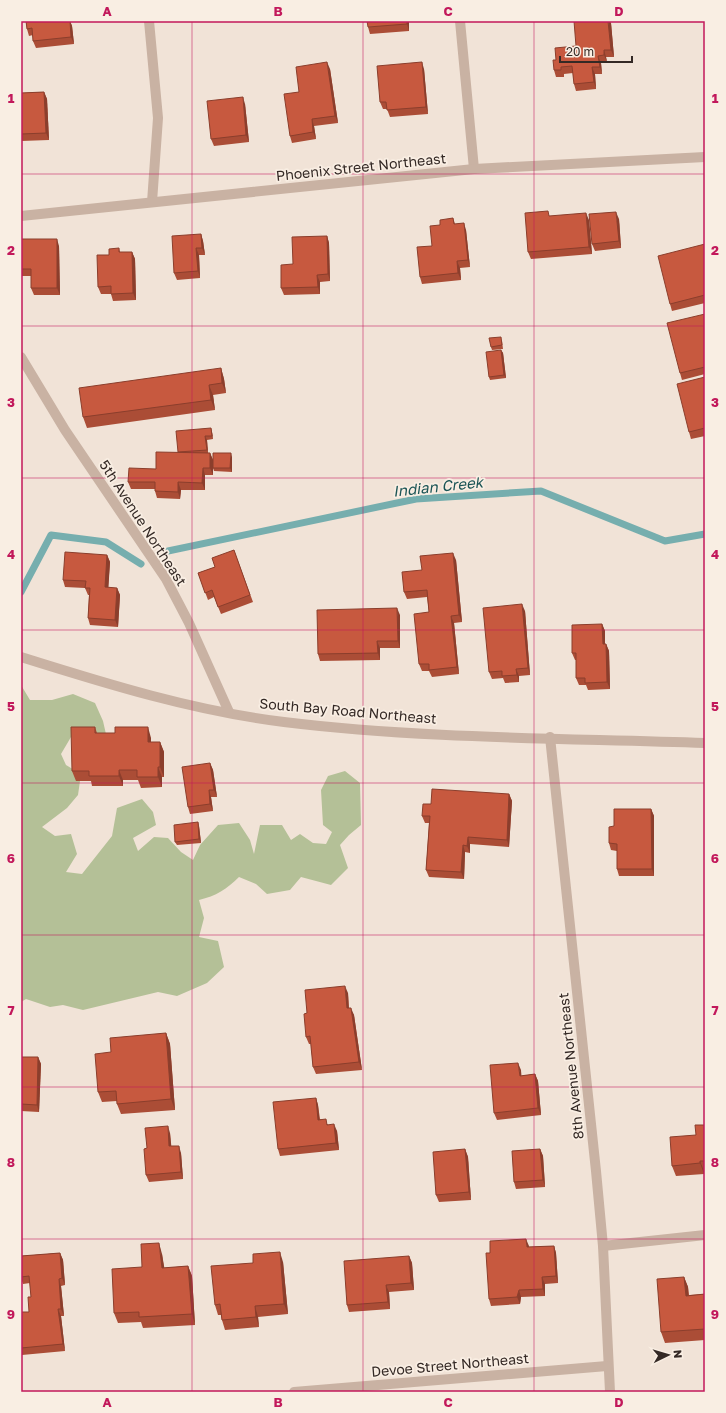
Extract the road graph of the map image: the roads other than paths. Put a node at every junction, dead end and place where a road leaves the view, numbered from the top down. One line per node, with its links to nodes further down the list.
1 (149, 21): 5 (street)
2 (460, 21): 4 (street)
3 (705, 157): 4 (street, Phoenix Street Northeast)
4 (474, 170): 5 (street, Phoenix Street Northeast)
5 (152, 202): 6 (street, Phoenix Street Northeast)
6 (21, 216)
7 (21, 356): 9 (street, 5th Avenue Northeast)
8 (21, 657): 9 (street, South Bay Road Northeast)
9 (228, 712): 10 (street, South Bay Road Northeast)
10 (550, 737): 11 (street, South Bay Road Northeast); 13 (street, 8th Avenue Northeast)
11 (705, 743)
12 (705, 1235): 13 (street)
13 (603, 1246): 14 (street, 8th Avenue Northeast)
14 (607, 1366): 15 (street, Devoe Street Northeast); 16 (street, 8th Avenue Northeast)
15 (294, 1392)
16 (610, 1392)

